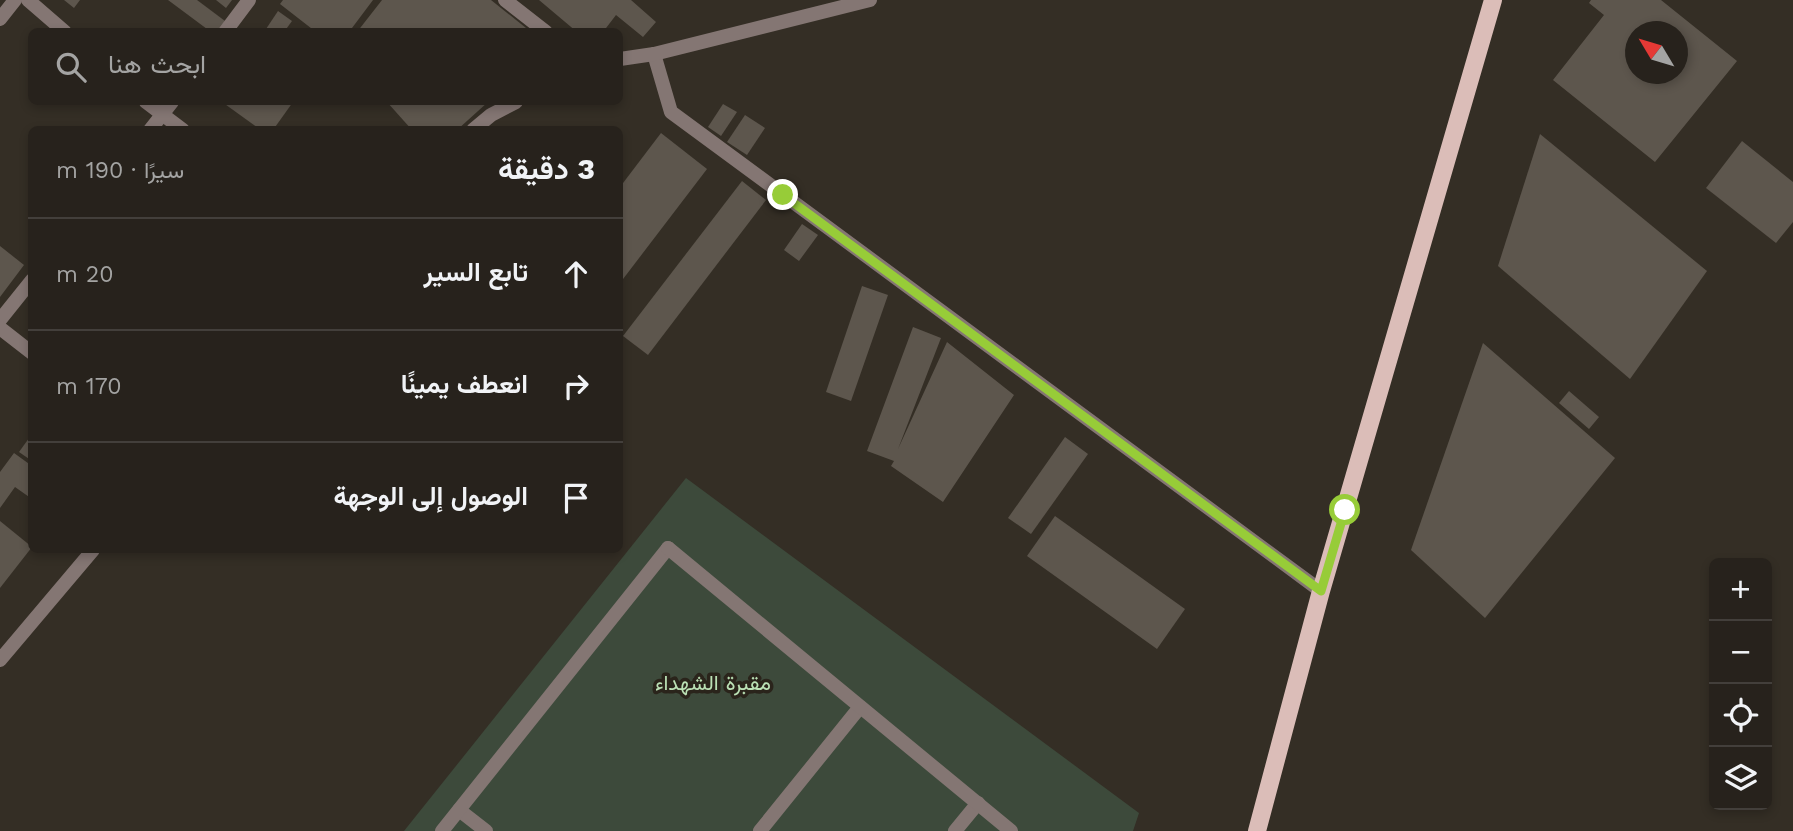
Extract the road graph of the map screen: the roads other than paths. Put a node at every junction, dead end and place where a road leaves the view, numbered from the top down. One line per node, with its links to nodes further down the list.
1 (15, 0): 7 (street)
2 (28, 0): 8 (street)
3 (249, 0): 9 (street)
4 (505, 0): 10 (street)
5 (870, 0): 11 (street)
6 (1493, 0): 25 (main road)
7 (0, 19)
8 (60, 28)
9 (228, 28)
10 (541, 28)
11 (653, 54): 12 (street); 25 (street)
12 (623, 59)
13 (150, 105): 16 (street)
14 (170, 105): 16 (street)
15 (510, 105): 19 (street)
16 (162, 115): 17 (street); 18 (street)
17 (153, 126)
18 (177, 126)
19 (478, 126)
20 (28, 285): 21 (street)
21 (0, 320)
22 (0, 328): 23 (street)
23 (28, 350)
24 (90, 553): 26 (street)
25 (1321, 591): 35 (main road)
26 (1, 658)
27 (860, 707): 28 (street); 29 (street); 32 (street)
28 (978, 803): 33 (street); 34 (street)
29 (459, 810): 30 (street); 31 (street)
30 (442, 831)
31 (486, 831)
32 (760, 831)
33 (956, 831)
34 (1011, 831)
35 (1257, 831)

